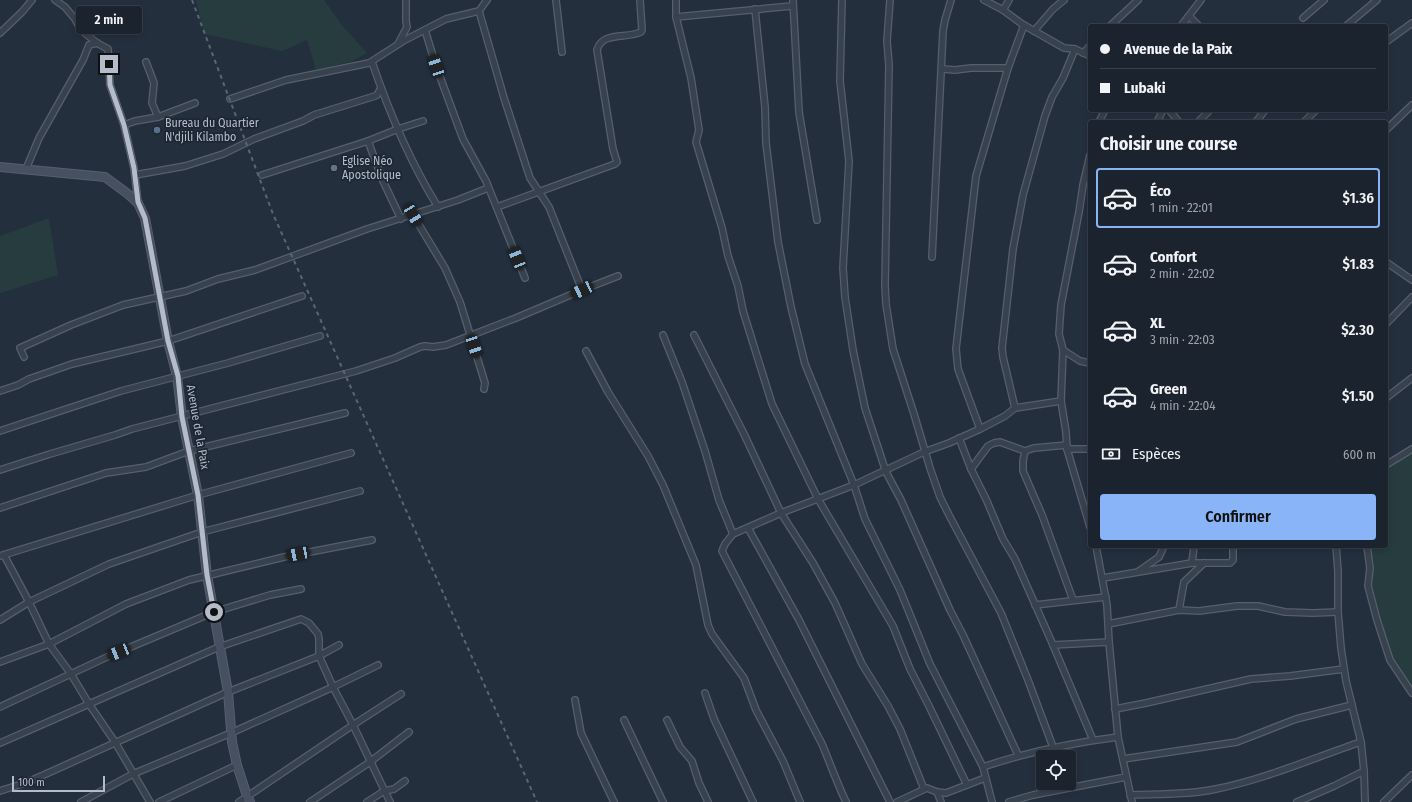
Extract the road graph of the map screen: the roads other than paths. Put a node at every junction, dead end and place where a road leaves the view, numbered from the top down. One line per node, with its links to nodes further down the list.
1 (32, 0): 33 (street)
2 (55, 0): 35 (street)
3 (406, 0): 36 (street)
4 (487, 0): 21 (street)
5 (556, 0): 39 (street)
6 (640, 0): 68 (street)
7 (676, 0): 23 (street)
8 (842, 0): 114 (street)
9 (890, 0): 111 (street)
10 (951, 0): 45 (street)
11 (984, 0): 20 (street)
12 (1009, 0): 20 (street)
13 (1064, 0): 32 (street)
14 (1138, 0): 26 (street)
15 (1201, 0): 22 (street)
16 (1324, 0): 24 (street)
17 (1377, 0): 29 (street)
18 (793, 3): 19 (street); 74 (street)
19 (755, 9): 23 (street); 117 (street)
20 (1003, 10): 30 (street)
21 (479, 11): 31 (street); 68 (street)
22 (1189, 16): 27 (street); 28 (street)
23 (676, 17): 120 (street)
24 (1303, 18)
25 (1412, 23): 34 (street)
26 (1112, 24)
27 (1183, 24)
28 (1197, 24)
29 (1348, 24)
30 (1024, 26): 32 (street); 44 (street)
31 (425, 30): 36 (street); 67 (street)
32 (1034, 31): 38 (street)
33 (0, 33)
34 (1388, 41)
35 (97, 43): 58 (street); 64 (street)
36 (398, 44): 43 (street)
37 (1088, 48): 40 (street)
38 (1075, 49): 40 (street); 100 (street)
39 (562, 52)
40 (1083, 53): 41 (street)
41 (1088, 55)
42 (146, 62): 53 (street)
43 (372, 62): 46 (street); 47 (street)
44 (1008, 68): 45 (street); 103 (street)
45 (942, 69): 75 (street)
46 (381, 88): 59 (street); 65 (street)
47 (230, 99)
48 (195, 103): 53 (street)
49 (1412, 105): 60 (street)
50 (1171, 112): 54 (street)
51 (1208, 112): 55 (street)
52 (1314, 112): 56 (street)
53 (158, 117): 58 (street)
54 (1177, 120)
55 (1200, 120)
56 (1306, 120)
57 (423, 121): 59 (street)
58 (124, 125): 65 (street)
59 (398, 128): 61 (street); 70 (street)
60 (1388, 128)
61 (368, 141): 66 (street); 73 (street)
62 (1088, 164): 90 (street)
63 (0, 167): 64 (street)
64 (26, 169): 69 (street)
65 (135, 175): 69 (street)
66 (262, 175)
67 (488, 188): 70 (street); 71 (street)
68 (539, 192): 71 (street); 80 (street)
69 (138, 202): 83 (street, Avenue de la Paix)
70 (438, 207): 72 (street)
71 (497, 207): 78 (street)
72 (413, 215): 73 (street); 85 (street)
73 (401, 218): 83 (street)
74 (817, 220)
75 (932, 257)
76 (1388, 263): 79 (street)
77 (618, 276): 80 (street)
78 (525, 278)
79 (1412, 280)
80 (582, 290): 85 (street)
81 (302, 296): 89 (street)
82 (1412, 297): 84 (street)
83 (160, 298): 89 (street, Avenue de la Paix); 92 (street)
84 (1388, 322)
85 (470, 335): 96 (street); 102 (street)
86 (663, 335): 126 (street)
87 (694, 335): 122 (street)
88 (320, 336): 94 (street)
89 (168, 341): 94 (street, Avenue de la Paix); 97 (street)
90 (1063, 350): 93 (street); 99 (street)
91 (586, 351): 210 (street)
92 (24, 357)
93 (1088, 363)
94 (178, 376): 102 (street, Avenue de la Paix); 104 (street)
95 (1412, 378): 98 (street)
96 (484, 389)
97 (0, 391)
98 (1388, 396)
99 (1061, 401): 100 (street); 106 (street)
100 (1015, 408): 103 (street)
101 (345, 413): 109 (street)
102 (182, 417): 109 (street, Avenue de la Paix); 116 (street)
103 (980, 429): 105 (street)
104 (0, 431)
105 (959, 438): 111 (street); 115 (street)
106 (1067, 447): 107 (street); 110 (street); 123 (street)
107 (1088, 449)
108 (1412, 449): 113 (street)
109 (188, 451): 119 (street, Avenue de la Paix); 121 (street)
110 (1025, 451): 115 (street); 142 (street)
111 (924, 452): 114 (street); 180 (street)
112 (351, 453): 119 (street)
113 (1388, 464)
114 (885, 469): 117 (street); 181 (street)
115 (972, 469): 144 (street)
116 (0, 470)
117 (854, 485): 120 (street); 185 (street)
118 (360, 491): 125 (street)
119 (198, 495): 125 (street, Avenue de la Paix); 134 (street)
120 (818, 499): 122 (street); 192 (street)
121 (0, 508)
122 (781, 513): 124 (street); 193 (street)
123 (1088, 520)
124 (748, 528): 126 (street); 212 (street)
125 (202, 532): 138 (street, Avenue de la Paix); 143 (street)
126 (733, 534): 211 (street)
127 (372, 540): 138 (street)
128 (1096, 548): 139 (street)
129 (1163, 548): 137 (street)
130 (1194, 548): 135 (street)
131 (1233, 548): 136 (street)
132 (1336, 548): 147 (street)
133 (1367, 548): 162 (street)
134 (2, 555): 143 (street)
135 (1192, 563): 136 (street); 137 (street)
136 (1204, 563): 145 (street)
137 (1137, 572): 139 (street)
138 (207, 575): 146 (street, Avenue de la Paix); 151 (street)
139 (1103, 578): 141 (street)
140 (301, 589): 146 (street)
141 (1106, 597): 142 (street); 149 (street)
142 (1073, 600): 144 (street)
143 (29, 602): 148 (street); 151 (street)
144 (1035, 605): 153 (street)
145 (1179, 610): 147 (street); 149 (street)
146 (214, 612): 154 (street, Avenue de la Paix); 159 (street)
147 (1338, 612): 158 (street)
148 (0, 620)
149 (1108, 624): 150 (street)
150 (1109, 642): 153 (street); 169 (street)
151 (49, 644): 156 (street); 159 (street)
152 (339, 645): 155 (street)
153 (1053, 645): 176 (street)
154 (219, 647): 155 (street); 161 (street, Avenue de la Paix); 166 (street)
155 (319, 656): 160 (street); 161 (street)
156 (0, 662)
157 (378, 665): 160 (street)
158 (1344, 669): 167 (street); 169 (street)
159 (71, 674): 166 (street); 168 (street)
160 (333, 687): 172 (street); 174 (street)
161 (228, 692): 174 (street, Avenue de la Paix); 177 (street)
162 (1412, 692)
163 (705, 693): 209 (street)
164 (401, 694): 172 (street)
165 (575, 700): 206 (street)
166 (89, 704): 177 (street); 179 (street)
167 (1352, 705): 178 (street); 182 (street)
168 (0, 707)
169 (1115, 709): 175 (street)
170 (624, 720): 207 (street)
171 (667, 720): 208 (street)
172 (353, 725): 183 (street); 198 (street)
173 (409, 732): 183 (street)
174 (231, 733): 184 (street, Avenue de la Paix); 187 (street)
175 (1118, 737): 176 (street); 182 (street)
176 (1093, 740): 180 (street)
177 (115, 742): 187 (street); 194 (street)
178 (1361, 742): 186 (street); 197 (street)
179 (0, 743)
180 (1053, 747): 181 (street)
181 (1018, 755): 185 (street)
182 (1123, 759): 189 (street)
183 (370, 762): 195 (street); 203 (street)
184 (237, 765): 198 (street, Avenue de la Paix); 201 (street)
185 (983, 767): 190 (street)
186 (1364, 771): 218 (street); 219 (street)
187 (133, 774): 199 (street); 200 (street)
188 (1412, 775): 220 (street)
189 (1126, 776): 197 (street); 216 (street)
190 (985, 778): 192 (street); 215 (street)
191 (405, 781): 195 (street)
192 (966, 785): 196 (street)
193 (924, 789): 196 (street); 213 (street)
194 (0, 791)
195 (384, 791): 204 (street); 205 (street)
196 (937, 792): 214 (street)
197 (1130, 795): 217 (street)
198 (249, 799): 202 (street)
199 (81, 802)
200 (150, 802)
201 (159, 802)
202 (239, 802)
203 (310, 802)
204 (367, 802)
205 (390, 802)
206 (614, 802)
207 (663, 802)
208 (708, 802)
209 (753, 802)
210 (800, 802)
211 (846, 802)
212 (890, 802)
213 (897, 802)
214 (941, 802)
215 (992, 802)
216 (1009, 802)
217 (1132, 802)
218 (1297, 802)
219 (1365, 802)
220 (1384, 802)

